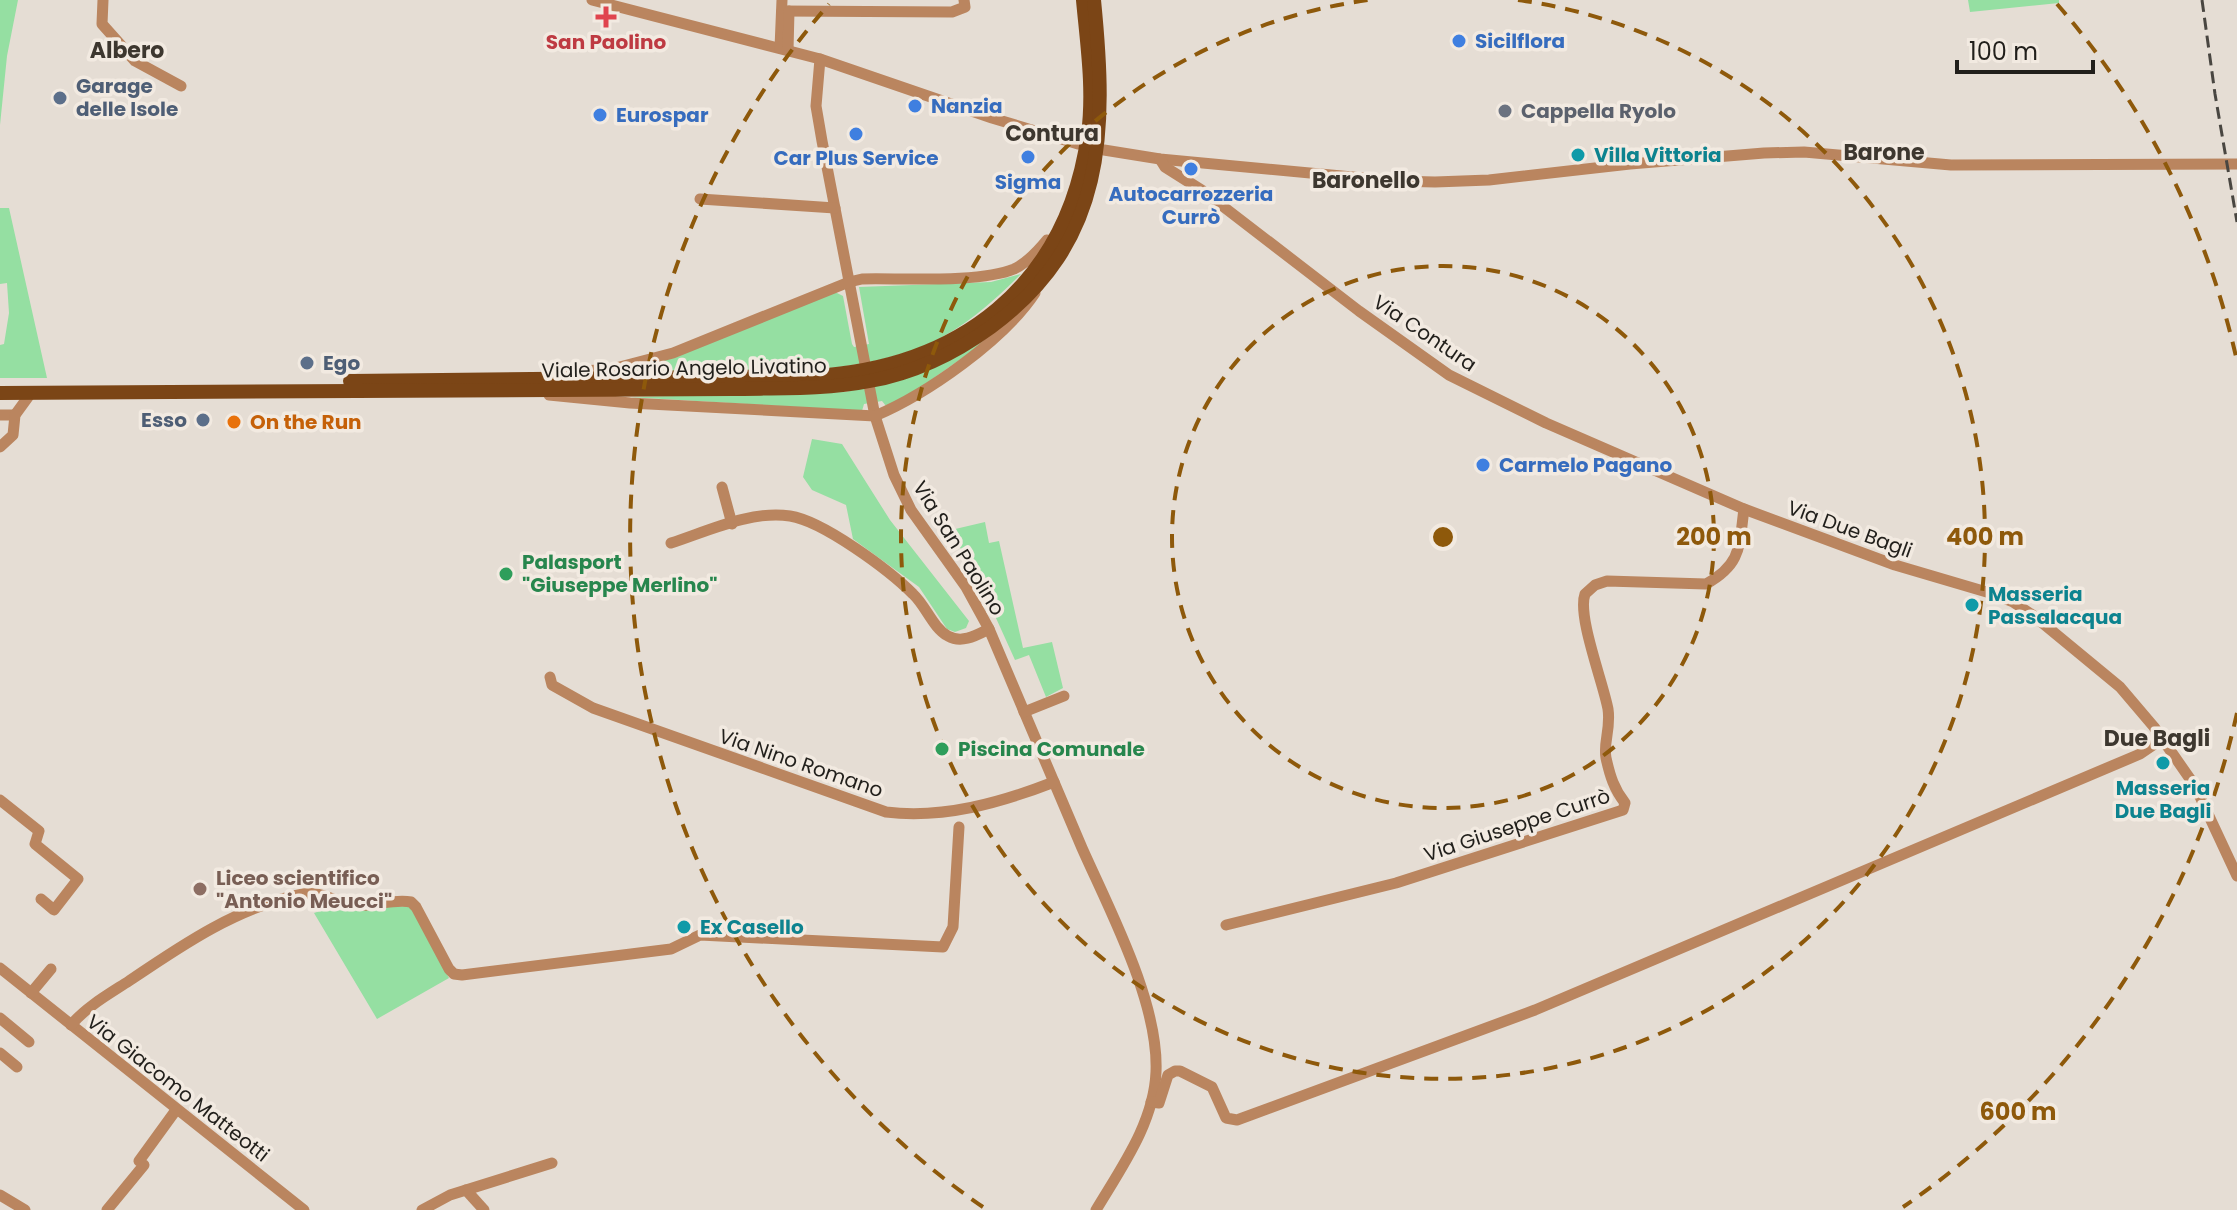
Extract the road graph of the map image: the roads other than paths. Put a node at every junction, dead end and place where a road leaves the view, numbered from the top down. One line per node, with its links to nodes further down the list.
1 (103, 0): 9 (street)
2 (592, 0): 7 (street)
3 (964, 0): 6 (street)
4 (1083, 0): 16 (main road, Viale Rosario Angelo Livatino)
5 (1094, 0): 17 (main road, Viale Rosario Angelo Livatino)
6 (784, 7): 7 (street)
7 (784, 49): 8 (street)
8 (820, 59): 10 (street); 15 (street, Via San Paolino)
9 (181, 86)
10 (1078, 144)
11 (1104, 150): 12 (street)
12 (1160, 159): 13 (street); 28 (street, Via Contura)
13 (2237, 164)
14 (700, 199): 15 (street)
15 (835, 208): 18 (street, Via San Paolino)
16 (1067, 215): 18 (street); 20 (main road, Viale Rosario Angelo Livatino)
17 (1047, 276): 20 (main road, Viale Rosario Angelo Livatino); 25 (street)
18 (849, 282): 20 (street); 25 (street, Via San Paolino)
19 (0, 384): 20 (main road, Viale Rosario Angelo Livatino)
20 (492, 384): 22 (main road, Viale Rosario Angelo Livatino); 25 (street)
21 (0, 393): 22 (main road, Viale Rosario Angelo Livatino)
22 (31, 393): 24 (street)
23 (0, 415): 24 (street)
24 (15, 415): 26 (street)
25 (875, 416): 31 (street, Via San Paolino)
26 (0, 447)
27 (722, 487): 29 (street)
28 (1744, 509): 35 (street, Via Due Bagli); 41 (street, Via Giuseppe Currò)
29 (732, 524): 30 (street); 31 (street)
30 (671, 543)
31 (989, 629): 34 (street, Via San Paolino)
32 (550, 677): 36 (street, Via Nino Romano)
33 (1064, 696): 34 (street)
34 (1024, 712): 36 (street, Via San Paolino)
35 (2162, 739): 39 (street, Via Due Bagli); 50 (street)
36 (1054, 782): 50 (street, Via San Paolino)
37 (0, 800): 40 (street)
38 (959, 827): 46 (street)
39 (2237, 876)
40 (41, 899)
41 (1226, 925)
42 (51, 969): 44 (street)
43 (1, 972): 44 (street, Via Giacomo Matteotti)
44 (31, 993): 46 (street, Via Giacomo Matteotti)
45 (0, 1018): 47 (street)
46 (71, 1025): 51 (street, Via Giacomo Matteotti)
47 (29, 1042)
48 (0, 1053): 49 (street)
49 (17, 1067)
50 (1151, 1102): 60 (street, Via San Paolino)
51 (176, 1110): 56 (street); 57 (street, Via Giacomo Matteotti)
52 (552, 1163): 53 (street)
53 (466, 1190): 58 (street); 59 (street)
54 (0, 1195): 55 (street)
55 (25, 1210)
56 (107, 1210)
57 (304, 1210)
58 (422, 1210)
59 (484, 1210)
60 (1096, 1210)

